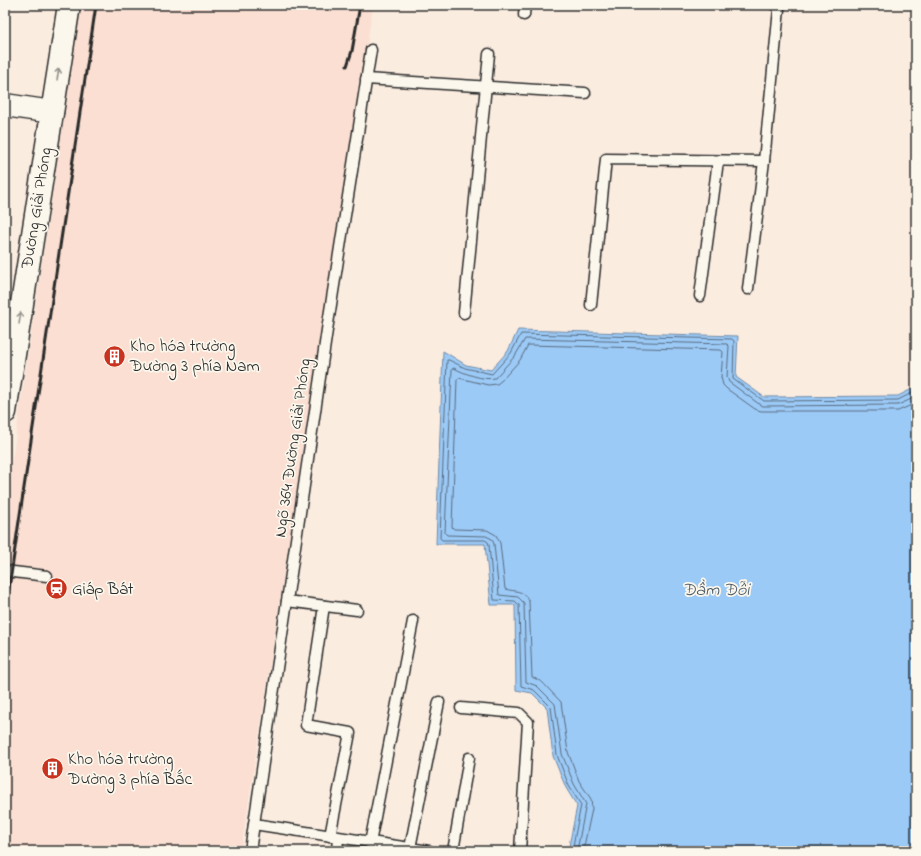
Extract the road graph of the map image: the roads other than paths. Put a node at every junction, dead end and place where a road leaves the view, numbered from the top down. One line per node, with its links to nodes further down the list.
1 (69, 5): 9 (main road, Đường Giải Phóng, one-way to 1)
2 (775, 5): 11 (lane)
3 (371, 50): 5 (lane, Ngõ 364 Đường Giải Phóng)
4 (489, 54): 6 (lane)
5 (366, 79): 6 (lane); 19 (lane, Ngõ 364 Đường Giải Phóng)
6 (486, 87): 7 (lane); 15 (lane)
7 (585, 93)
8 (5, 105): 9 (main road)
9 (52, 112): 16 (main road, Đường Giải Phóng, one-way to 9)
10 (718, 161): 11 (lane); 13 (lane); 14 (lane)
11 (764, 161): 12 (lane)
12 (748, 289)
13 (700, 296)
14 (591, 305)
15 (464, 313)
16 (5, 412)
17 (5, 571): 18 (lane)
18 (47, 576)
19 (286, 601): 20 (lane); 26 (lane, Ngõ 364 Đường Giải Phóng)
20 (324, 606): 21 (lane); 27 (lane)
21 (357, 610)
22 (413, 621): 28 (lane)
23 (439, 702): 29 (lane)
24 (461, 708): 34 (lane)
25 (469, 758): 33 (lane)
26 (254, 824): 27 (lane); 30 (lane, Ngõ 364 Đường Giải Phóng)
27 (334, 837): 28 (lane); 31 (lane)
28 (370, 843): 29 (lane)
29 (410, 848): 32 (lane)
30 (250, 851)
31 (336, 851)
32 (429, 851)
33 (453, 851)
34 (520, 851)

